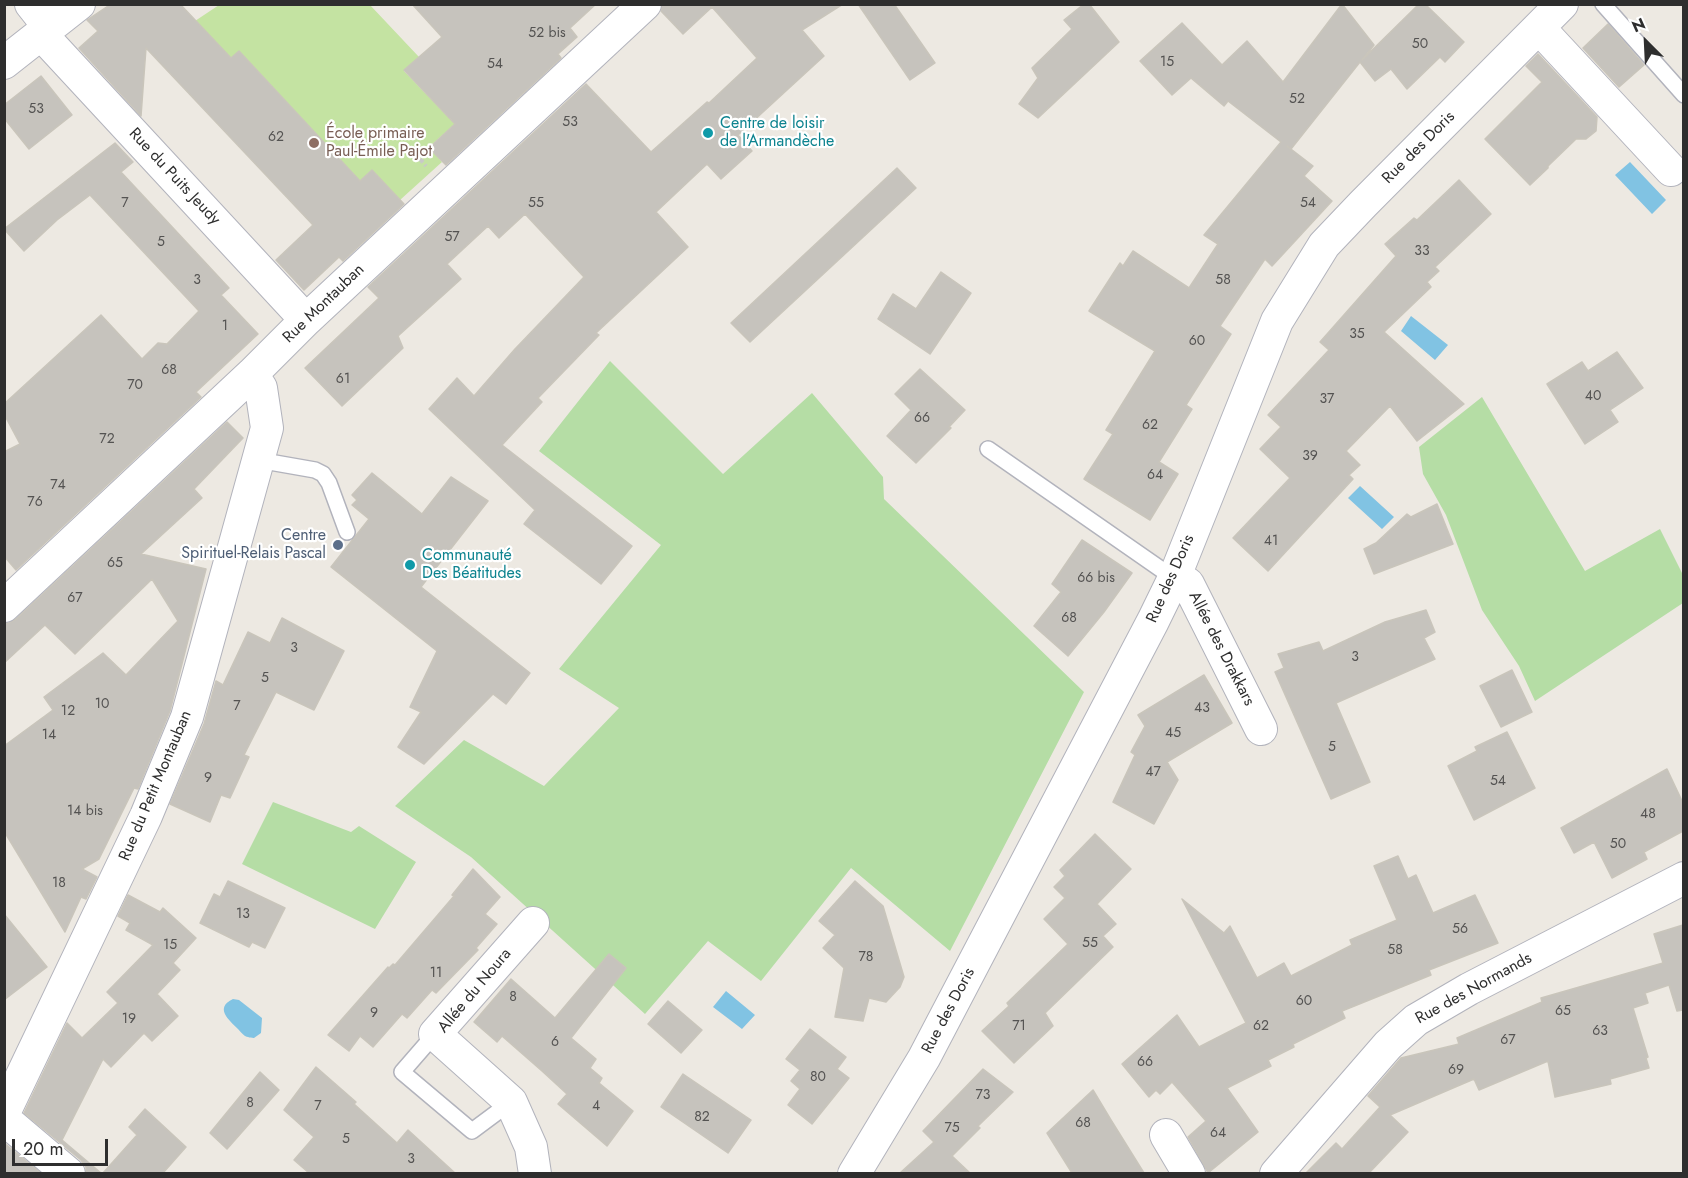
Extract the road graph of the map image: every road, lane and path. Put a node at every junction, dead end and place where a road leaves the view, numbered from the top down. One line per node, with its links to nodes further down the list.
1 (79, 4): 5 (street)
2 (645, 4): 10 (street, Rue Montauban)
3 (1562, 4): 6 (street, Rue des Doris)
4 (1603, 4): 8 (lane)
5 (40, 22): 7 (street); 10 (street, Rue du Puits Jeudy)
6 (1539, 28): 9 (street); 15 (street, Rue des Doris)
7 (4, 63)
8 (1683, 95)
9 (1671, 170)
10 (306, 320): 11 (street, Rue Montauban)
11 (252, 374): 13 (street, Rue du Petit Montauban); 16 (street, Rue Montauban)
12 (988, 449): 15 (lane)
13 (258, 460): 14 (lane); 22 (street, Rue du Petit Montauban)
14 (347, 532)
15 (1175, 576): 17 (street, Allée des Drakkars); 27 (street, Rue des Doris)
16 (4, 606)
17 (1261, 729)
18 (1683, 878): 29 (street, Rue des Normands)
19 (533, 923): 20 (street, Allée du Noura)
20 (435, 1034): 21 (street, Allée du Noura); 21 (lane)
21 (511, 1102): 26 (street, Allée du Noura)
22 (4, 1113)
23 (4, 1119): 25 (street)
24 (1166, 1135): 28 (street)
25 (69, 1173)
26 (535, 1173)
27 (854, 1173)
28 (1189, 1173)
29 (1276, 1173)

